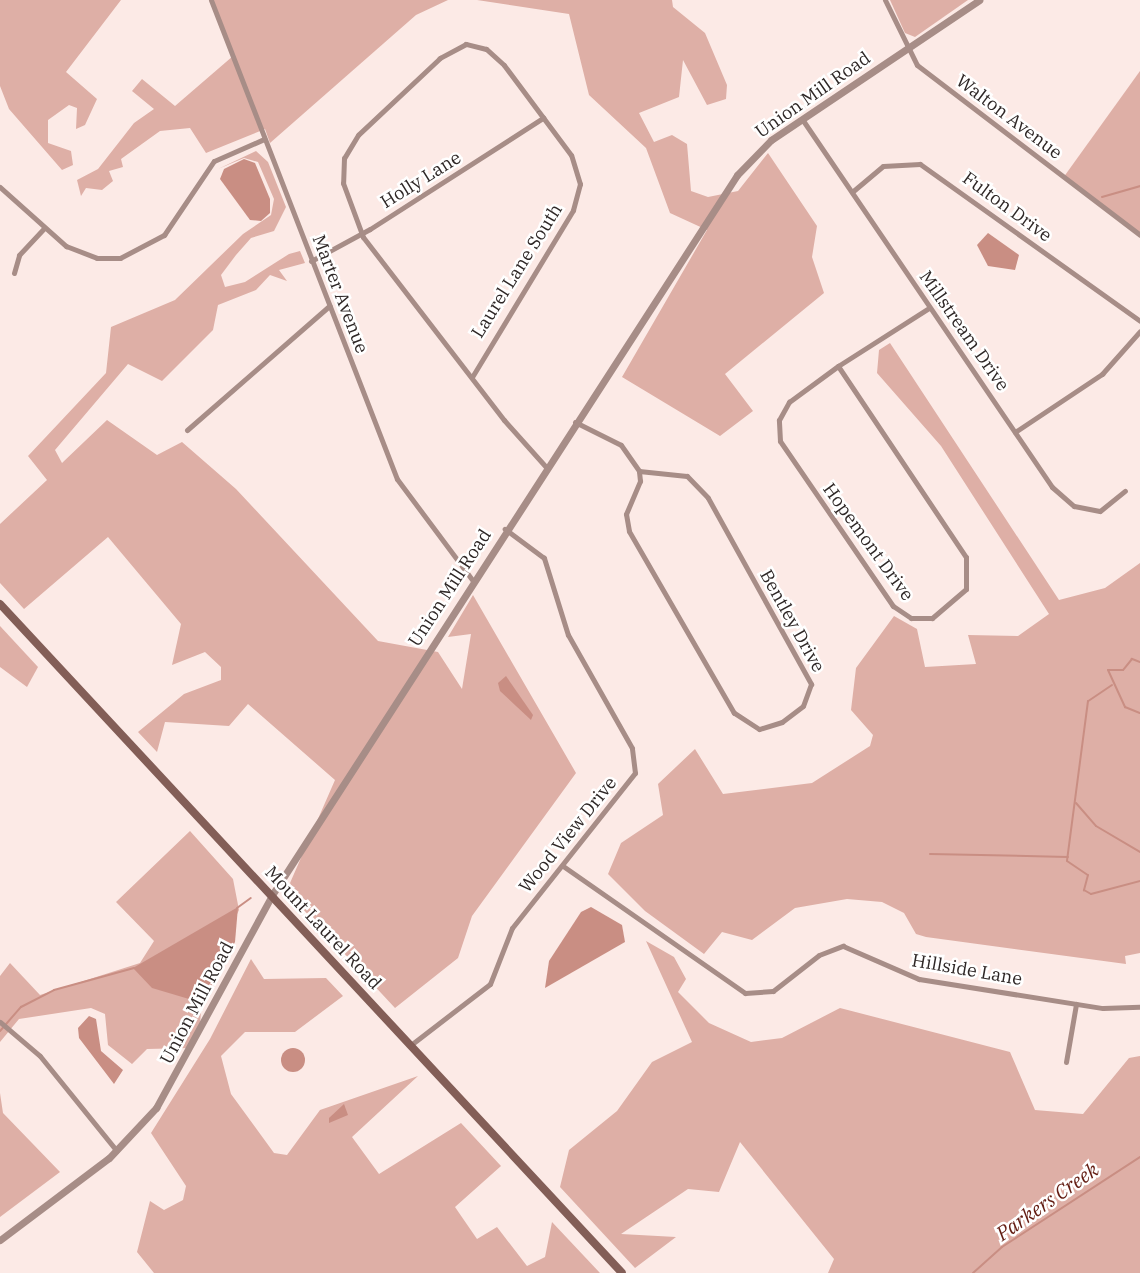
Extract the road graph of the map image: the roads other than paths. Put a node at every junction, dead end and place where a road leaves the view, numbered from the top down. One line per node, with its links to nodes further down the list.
1 (211, 0): 7 (street, Marter Avenue)
2 (885, 0): 4 (street, Walton Avenue)
3 (979, 0): 4 (street, Union Mill Road)
4 (908, 48): 6 (street, Union Mill Road); 12 (street, Walton Avenue)
5 (543, 118): 11 (street, Holly Lane); 11 (street, Laurel Lane South); 20 (street, Laurel Lane South)
6 (802, 119): 9 (street, Millstream Drive); 21 (street, Union Mill Road)
7 (264, 139): 10 (street); 13 (street, Marter Avenue)
8 (0, 187): 10 (street)
9 (852, 192): 16 (street, Millstream Drive); 17 (street, Fulton Drive)
10 (44, 228): 14 (street)
11 (362, 233): 13 (street, Holly Lane); 20 (street, Laurel Lane South)
12 (1140, 235)
13 (311, 261): 15 (street, Marter Avenue)
14 (14, 273)
15 (329, 306): 22 (street); 28 (street, Marter Avenue)
16 (929, 308): 19 (street, Hopemont Drive); 23 (street, Millstream Drive)
17 (1140, 321)
18 (1140, 331): 23 (street)
19 (838, 366): 19 (street, Hopemont Drive)
20 (472, 377): 24 (street, Laurel Lane South)
21 (575, 422): 24 (street, Union Mill Road); 25 (street)
22 (187, 430)
23 (1015, 432): 26 (street, Millstream Drive)
24 (546, 467): 27 (street, Union Mill Road)
25 (639, 471): 25 (street, Bentley Drive)
26 (1125, 491)
27 (505, 529): 28 (street, Union Mill Road); 30 (street, Wood View Drive)
28 (472, 581): 31 (street, Union Mill Road)
29 (0, 604): 31 (main road, Mount Laurel Road)
30 (563, 866): 32 (street, Hillside Lane); 35 (street, Wood View Drive)
31 (272, 895): 35 (main road, Mount Laurel Road); 37 (street, Union Mill Road)
32 (1076, 1004): 33 (street, Hillside Lane); 36 (street)
33 (1140, 1007)
34 (0, 1022): 37 (street)
35 (412, 1044): 39 (main road, Mount Laurel Road)
36 (1065, 1062)
37 (117, 1151): 38 (street, Union Mill Road)
38 (0, 1240)
39 (622, 1273)

